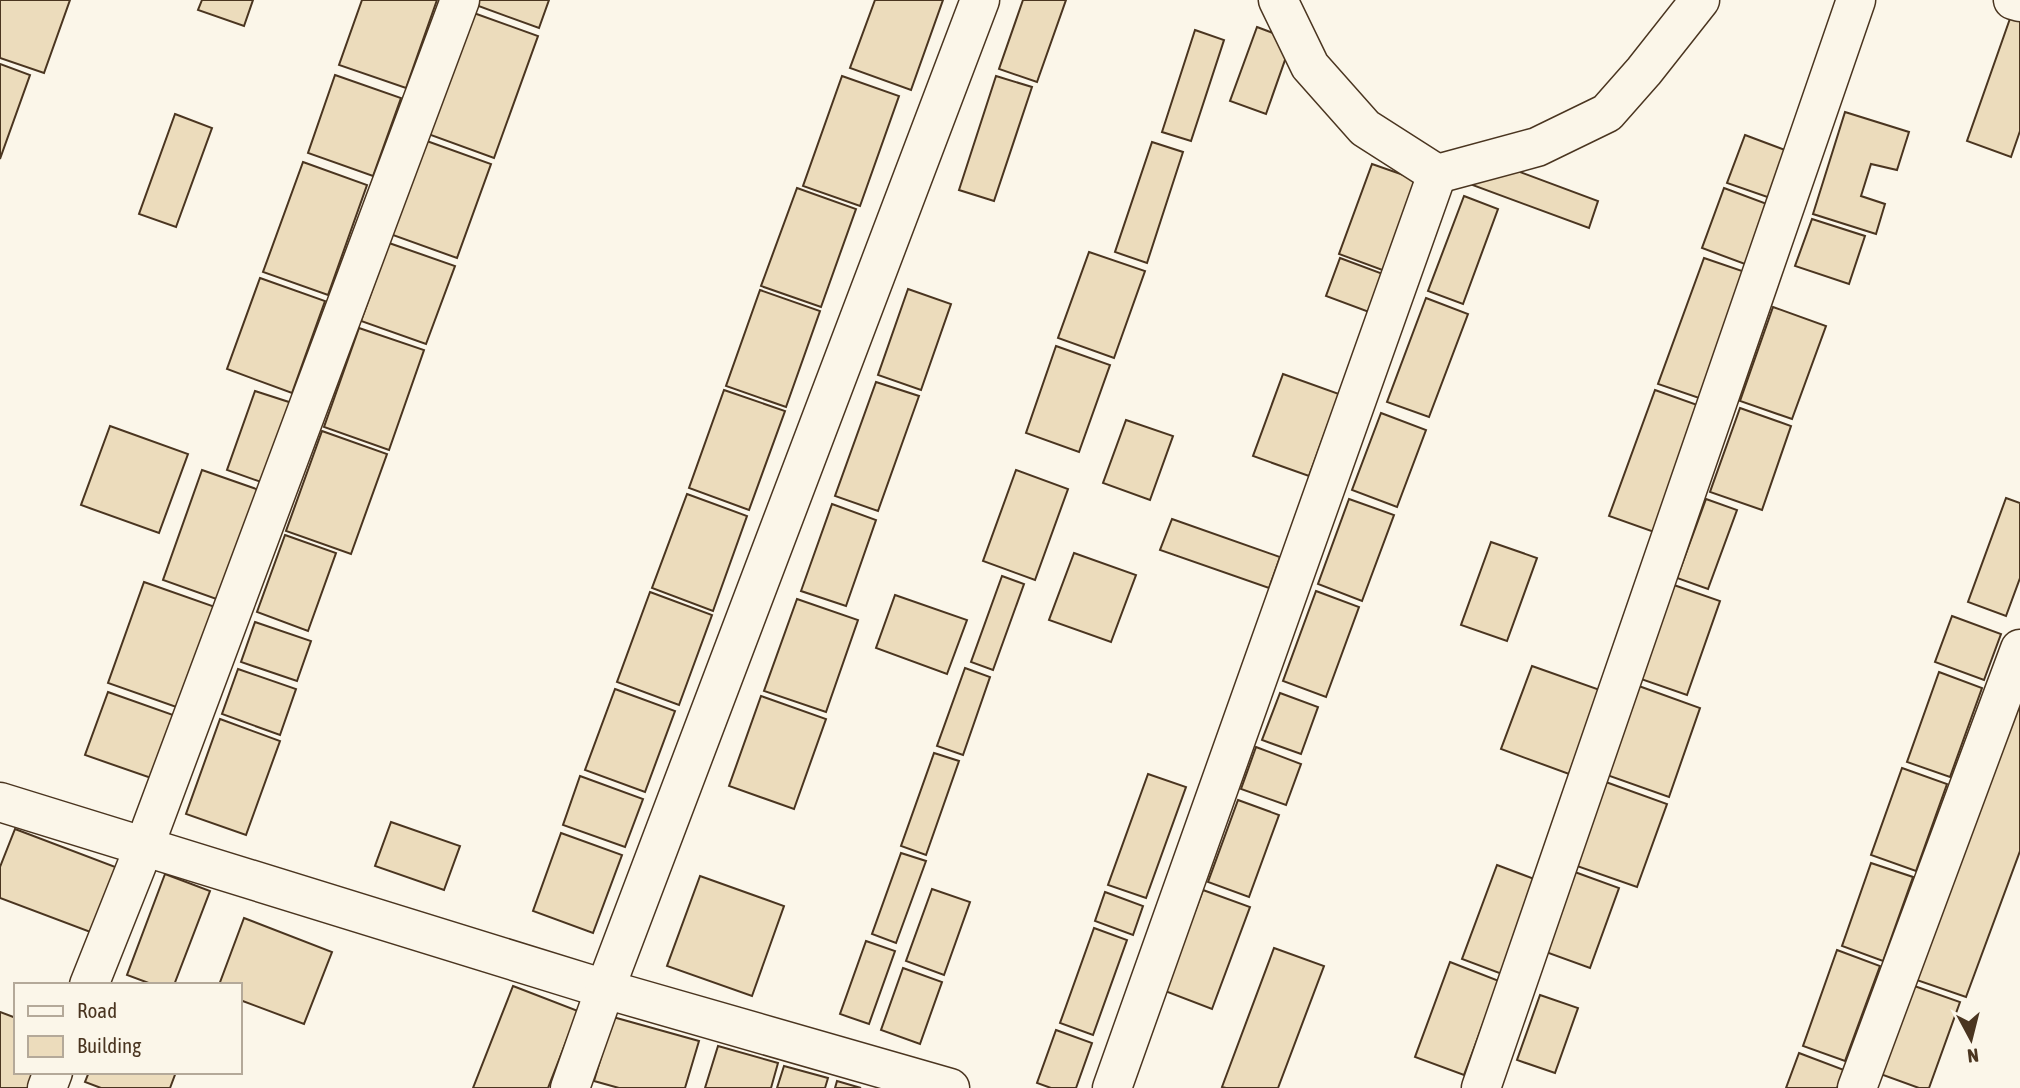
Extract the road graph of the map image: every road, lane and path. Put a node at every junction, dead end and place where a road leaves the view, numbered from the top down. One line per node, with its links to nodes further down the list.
1 (460, 0): 11 (street)
2 (980, 0): 13 (street)
3 (1278, 0): 8 (street)
4 (1700, 0): 8 (street)
5 (1856, 0): 17 (street)
6 (2013, 0): 7 (street)
7 (2020, 2)
8 (1437, 174): 16 (street)
9 (2020, 649): 18 (street)
10 (2, 809): 11 (street)
11 (144, 847): 12 (street); 13 (street)
12 (90, 983)
13 (605, 989): 14 (street); 15 (street)
14 (570, 1088)
15 (950, 1088)
16 (1112, 1088)
17 (1481, 1088)
18 (1857, 1088)

